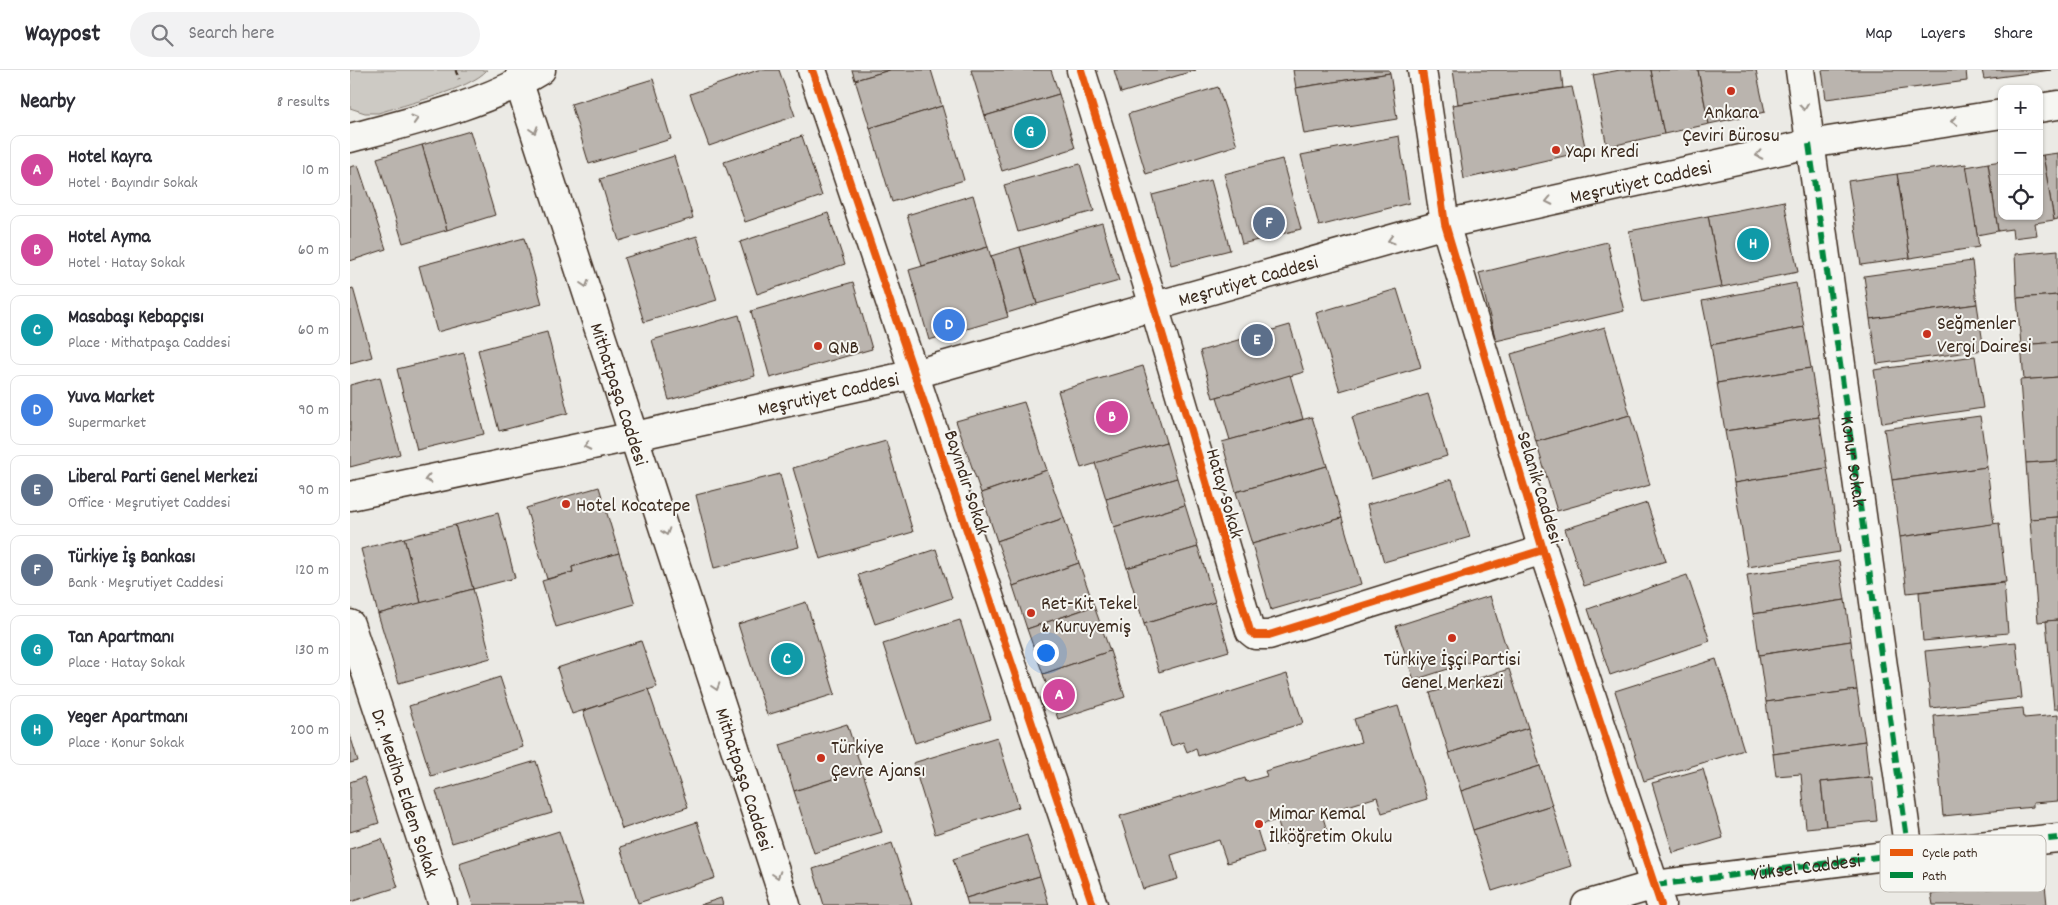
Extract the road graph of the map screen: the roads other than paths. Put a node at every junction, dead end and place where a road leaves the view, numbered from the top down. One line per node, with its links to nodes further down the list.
1 (812, 70): 13 (street, Bayındır Sokak)
2 (1081, 70): 12 (street, Hatay Sokak)
3 (1422, 70): 11 (street, Selanik Caddesi)
4 (1800, 70): 10 (street, Konur Sokak, one-way to 10)
5 (527, 74): 9 (street, one-way to 5); 14 (street, Mithatpaşa Caddesi, one-way to 14)
6 (2058, 105): 7 (street)
7 (2043, 107)
8 (1998, 115): 10 (street, Meşrutiyet Caddesi, one-way to 10)
9 (356, 133)
10 (1809, 144): 11 (street, Meşrutiyet Caddesi, one-way to 11); 18 (street, Konur Sokak)
11 (1446, 224): 12 (street, Meşrutiyet Caddesi, one-way to 12); 16 (street, Selanik Caddesi)
12 (1154, 306): 13 (street, Meşrutiyet Caddesi); 16 (street, Hatay Sokak)
13 (915, 374): 14 (street, Meşrutiyet Caddesi); 23 (street, Bayındır Sokak)
14 (635, 436): 15 (street, Meşrutiyet Caddesi, one-way to 15); 22 (street, Mithatpaşa Caddesi, one-way to 22)
15 (350, 496)
16 (1543, 550): 20 (street, Selanik Caddesi)
17 (350, 624): 21 (street, Dr. Mediha Eldem Sokak)
18 (1906, 835)
19 (1880, 858): 20 (street, Yüksel Caddesi)
20 (1658, 895): 24 (street, Yüksel Caddesi)
21 (443, 905)
22 (786, 905)
23 (1093, 905)
24 (1586, 905)

